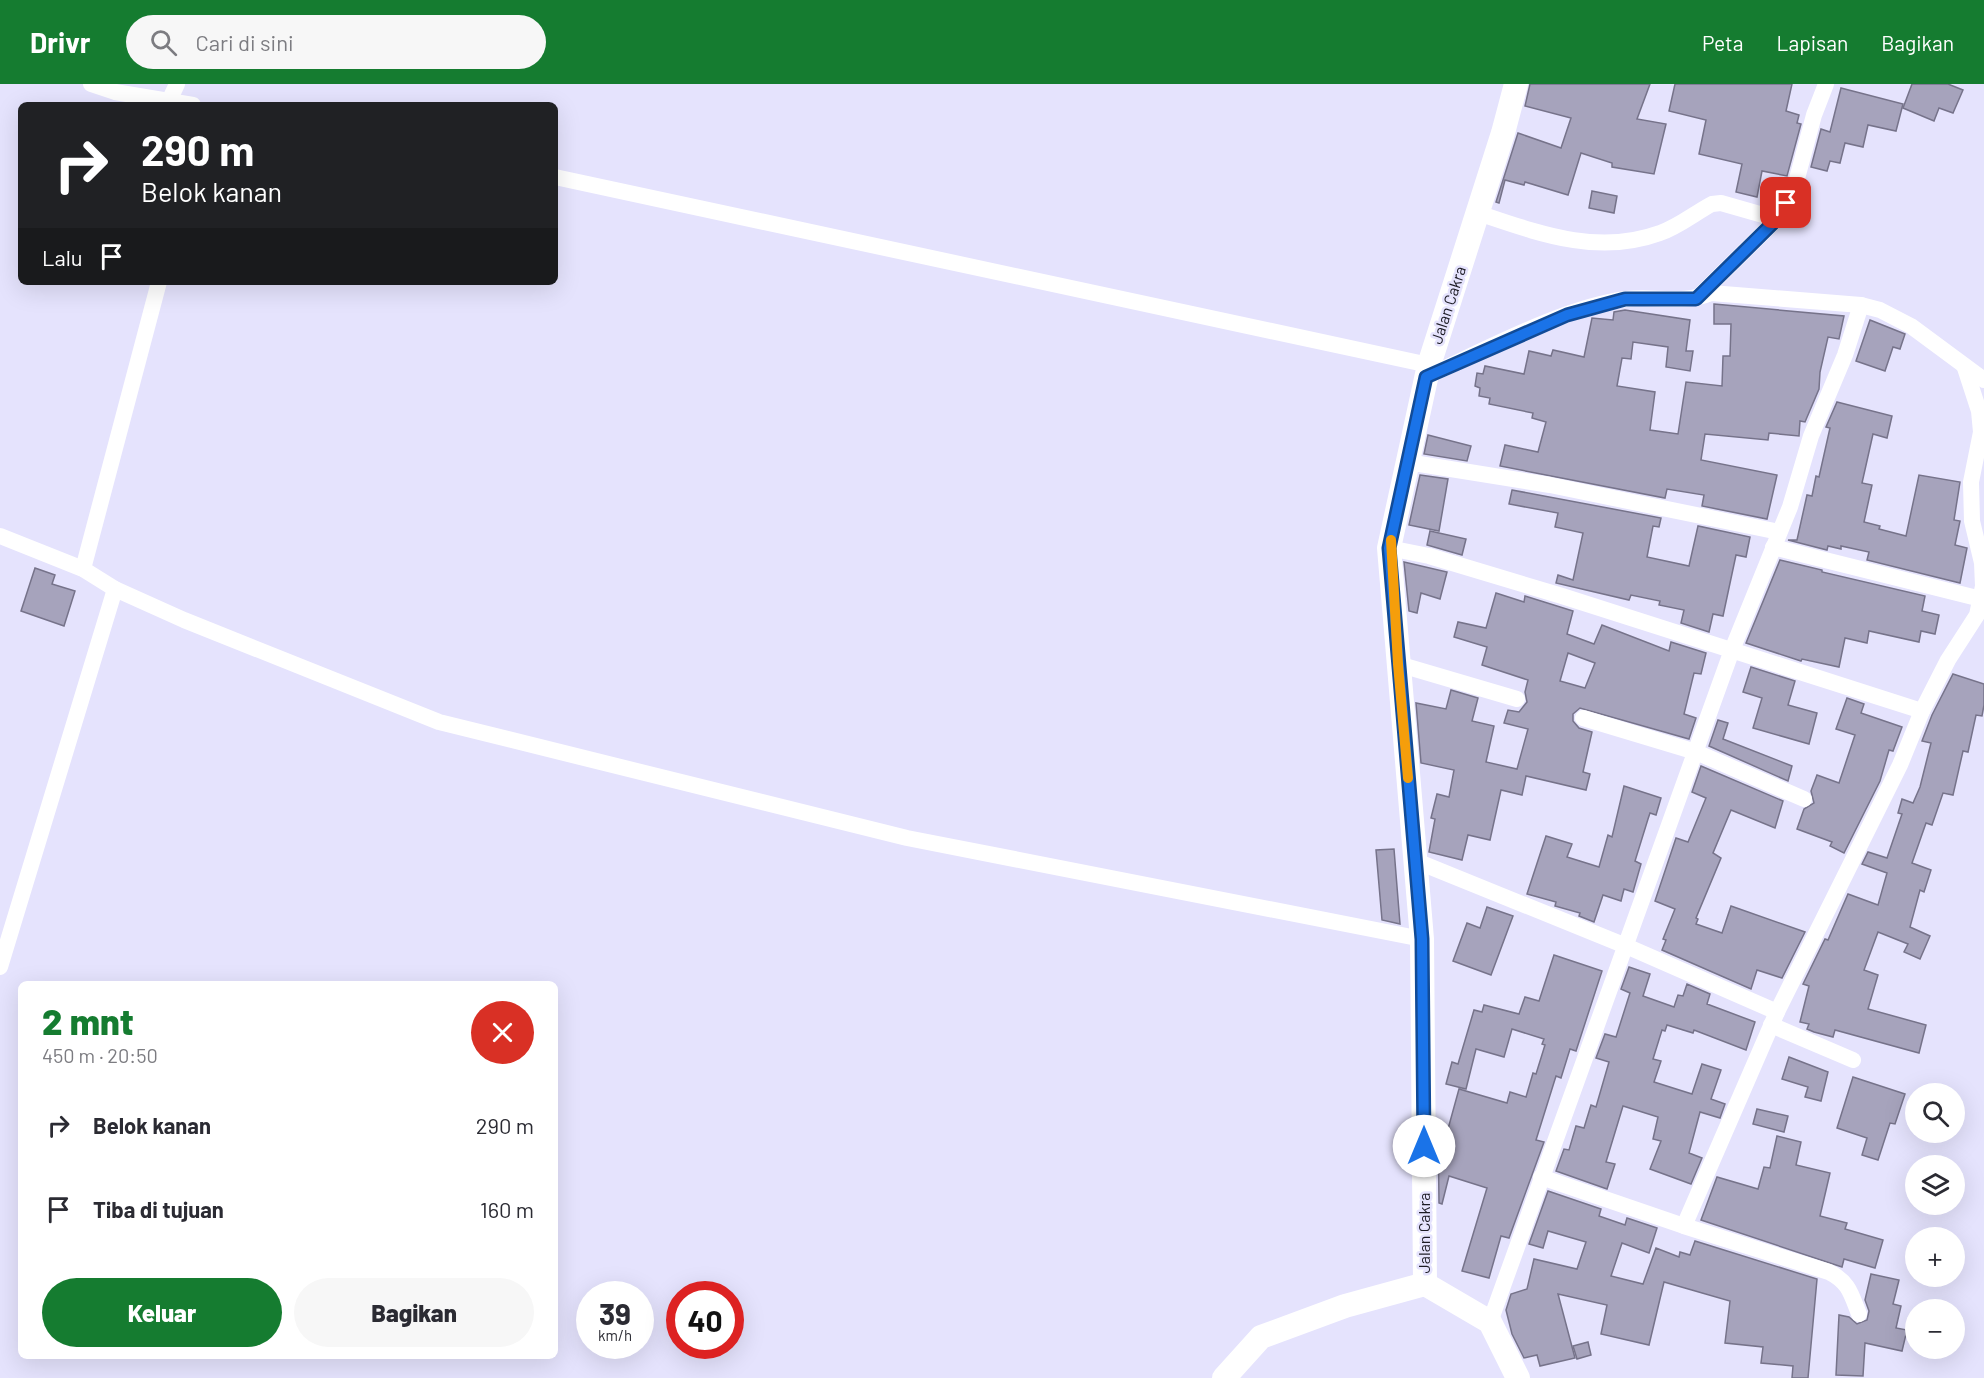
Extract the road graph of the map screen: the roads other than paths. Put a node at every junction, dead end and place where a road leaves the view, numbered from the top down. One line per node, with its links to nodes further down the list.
1 (91, 84): 5 (street)
2 (177, 84): 5 (street)
3 (1516, 84): 8 (street, Jalan Cakra)
4 (1827, 84): 9 (street)
5 (169, 101): 6 (street)
6 (175, 102)
7 (558, 178): 14 (street)
8 (1478, 213): 9 (street); 14 (street, Jalan Cakra)
9 (1777, 219): 11 (street)
10 (158, 285): 20 (street)
11 (1696, 299): 12 (street); 14 (street)
12 (1861, 305): 13 (street); 18 (street)
13 (1965, 368): 15 (street); 22 (street)
14 (1427, 371): 16 (street, Jalan Cakra)
15 (1984, 380)
16 (1407, 462): 18 (street); 19 (street, Jalan Cakra)
17 (0, 536): 20 (street)
18 (1776, 540): 22 (street); 23 (street)
19 (1389, 548): 23 (street); 24 (street, Jalan Cakra)
20 (83, 569): 21 (street)
21 (115, 589): 31 (street); 33 (street)
22 (1981, 598): 26 (street)
23 (1732, 650): 26 (street); 28 (street)
24 (1398, 664): 25 (street); 30 (street, Jalan Cakra)
25 (1517, 699)
26 (1922, 711): 34 (street)
27 (1583, 718): 28 (street)
28 (1696, 752): 29 (street); 32 (street)
29 (1804, 799)
30 (1416, 861): 31 (street, Jalan Cakra); 32 (street)
31 (1422, 939): 38 (street, Jalan Cakra)
32 (1626, 946): 34 (street); 36 (street)
33 (0, 968)
34 (1774, 1019): 35 (street); 37 (street)
35 (1853, 1060)
36 (1541, 1177): 37 (street); 40 (street)
37 (1684, 1226): 39 (street)
38 (1425, 1284): 40 (street); 41 (street)
39 (1859, 1314)
40 (1490, 1322): 42 (street)
41 (1224, 1378)
42 (1518, 1378)

